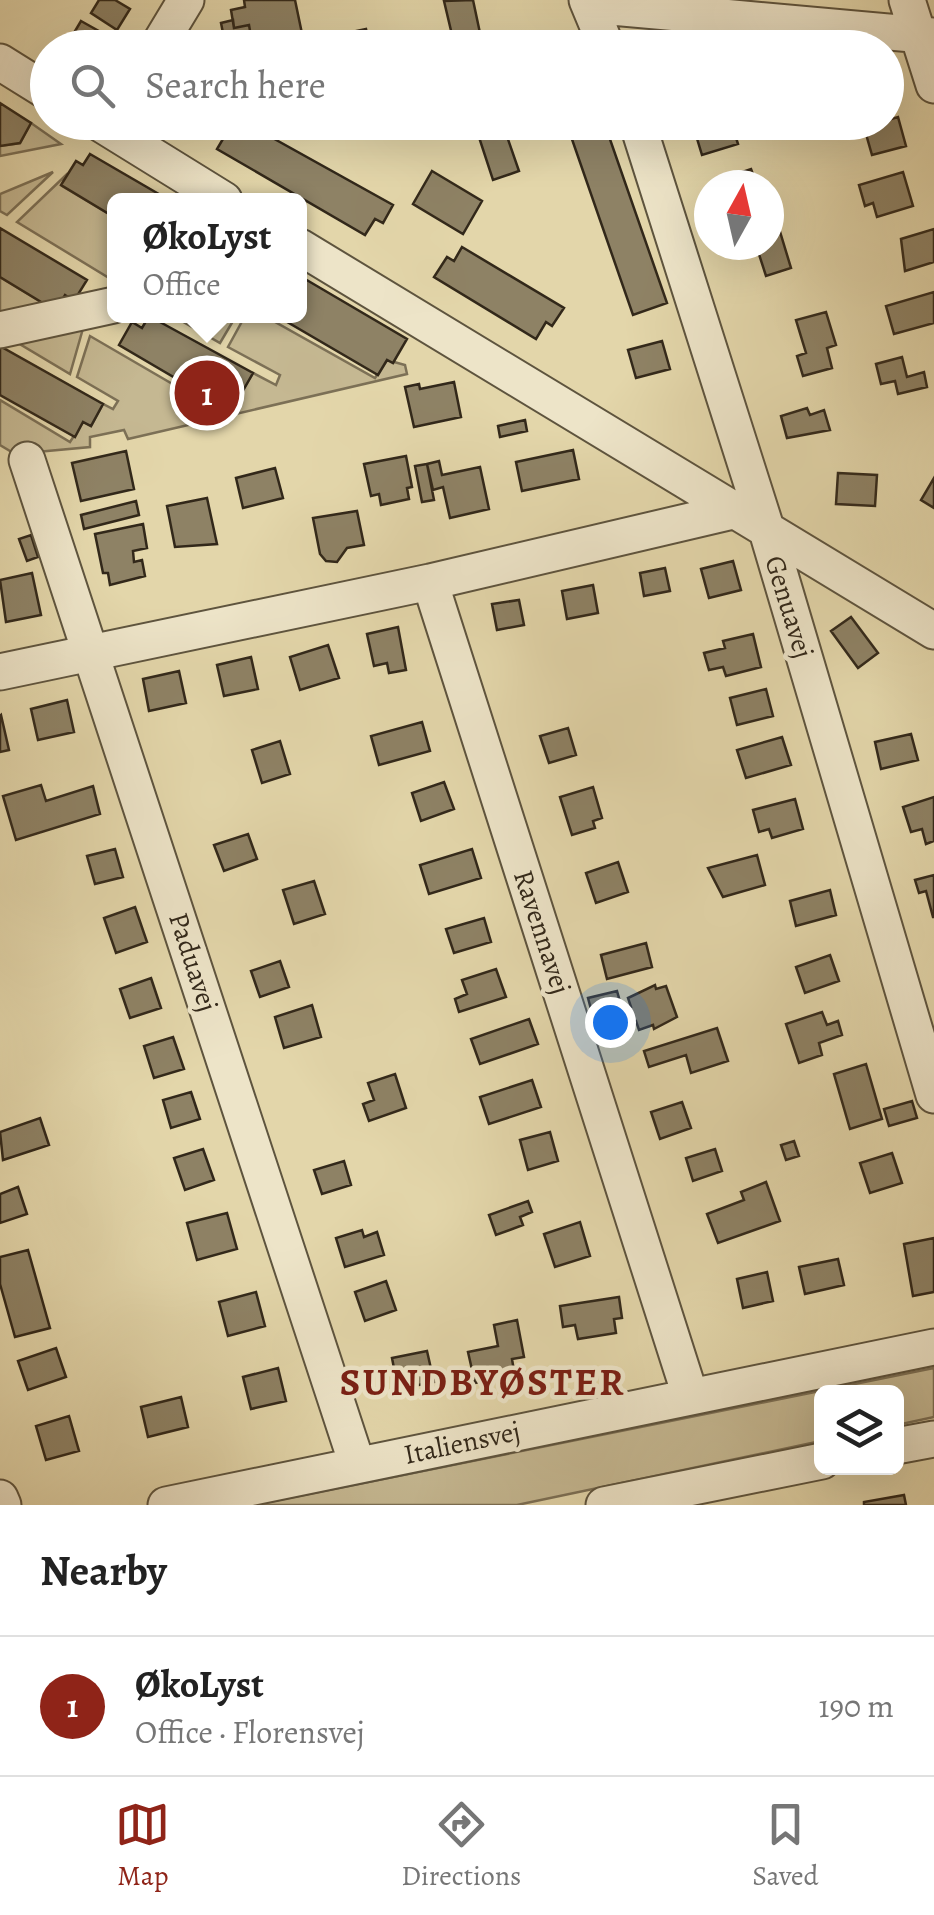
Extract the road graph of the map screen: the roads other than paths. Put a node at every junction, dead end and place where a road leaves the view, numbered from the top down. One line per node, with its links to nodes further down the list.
1 (186, 0): 4 (street)
2 (907, 0): 7 (street)
3 (588, 2): 5 (street); 6 (street)
4 (168, 30)
5 (600, 30)
6 (876, 30)
7 (927, 35): 10 (street)
8 (0, 62): 9 (street)
9 (30, 81)
10 (934, 85)
11 (130, 140): 13 (street)
12 (643, 140): 19 (street, Genuavej)
13 (213, 193)
14 (307, 251): 18 (street)
15 (107, 307): 16 (street)
16 (0, 330)
17 (27, 460): 22 (street, Paduavej)
18 (737, 510): 19 (street); 20 (street)
19 (766, 531): 21 (street); 24 (street, Genuavej)
20 (430, 582): 22 (street); 26 (street, Ravennavej)
21 (934, 630)
22 (92, 653): 23 (street); 30 (street, Paduavej)
23 (0, 672)
24 (934, 1095)
25 (934, 1347): 26 (street, Italiensvej)
26 (690, 1395): 30 (street, Italiensvej)
27 (934, 1439): 28 (street)
28 (904, 1445)
29 (814, 1463): 31 (street)
30 (357, 1464): 34 (street, Italiensvej)
31 (706, 1494): 35 (street)
32 (0, 1498): 33 (street)
33 (3, 1505)
34 (166, 1505)
35 (604, 1505)

